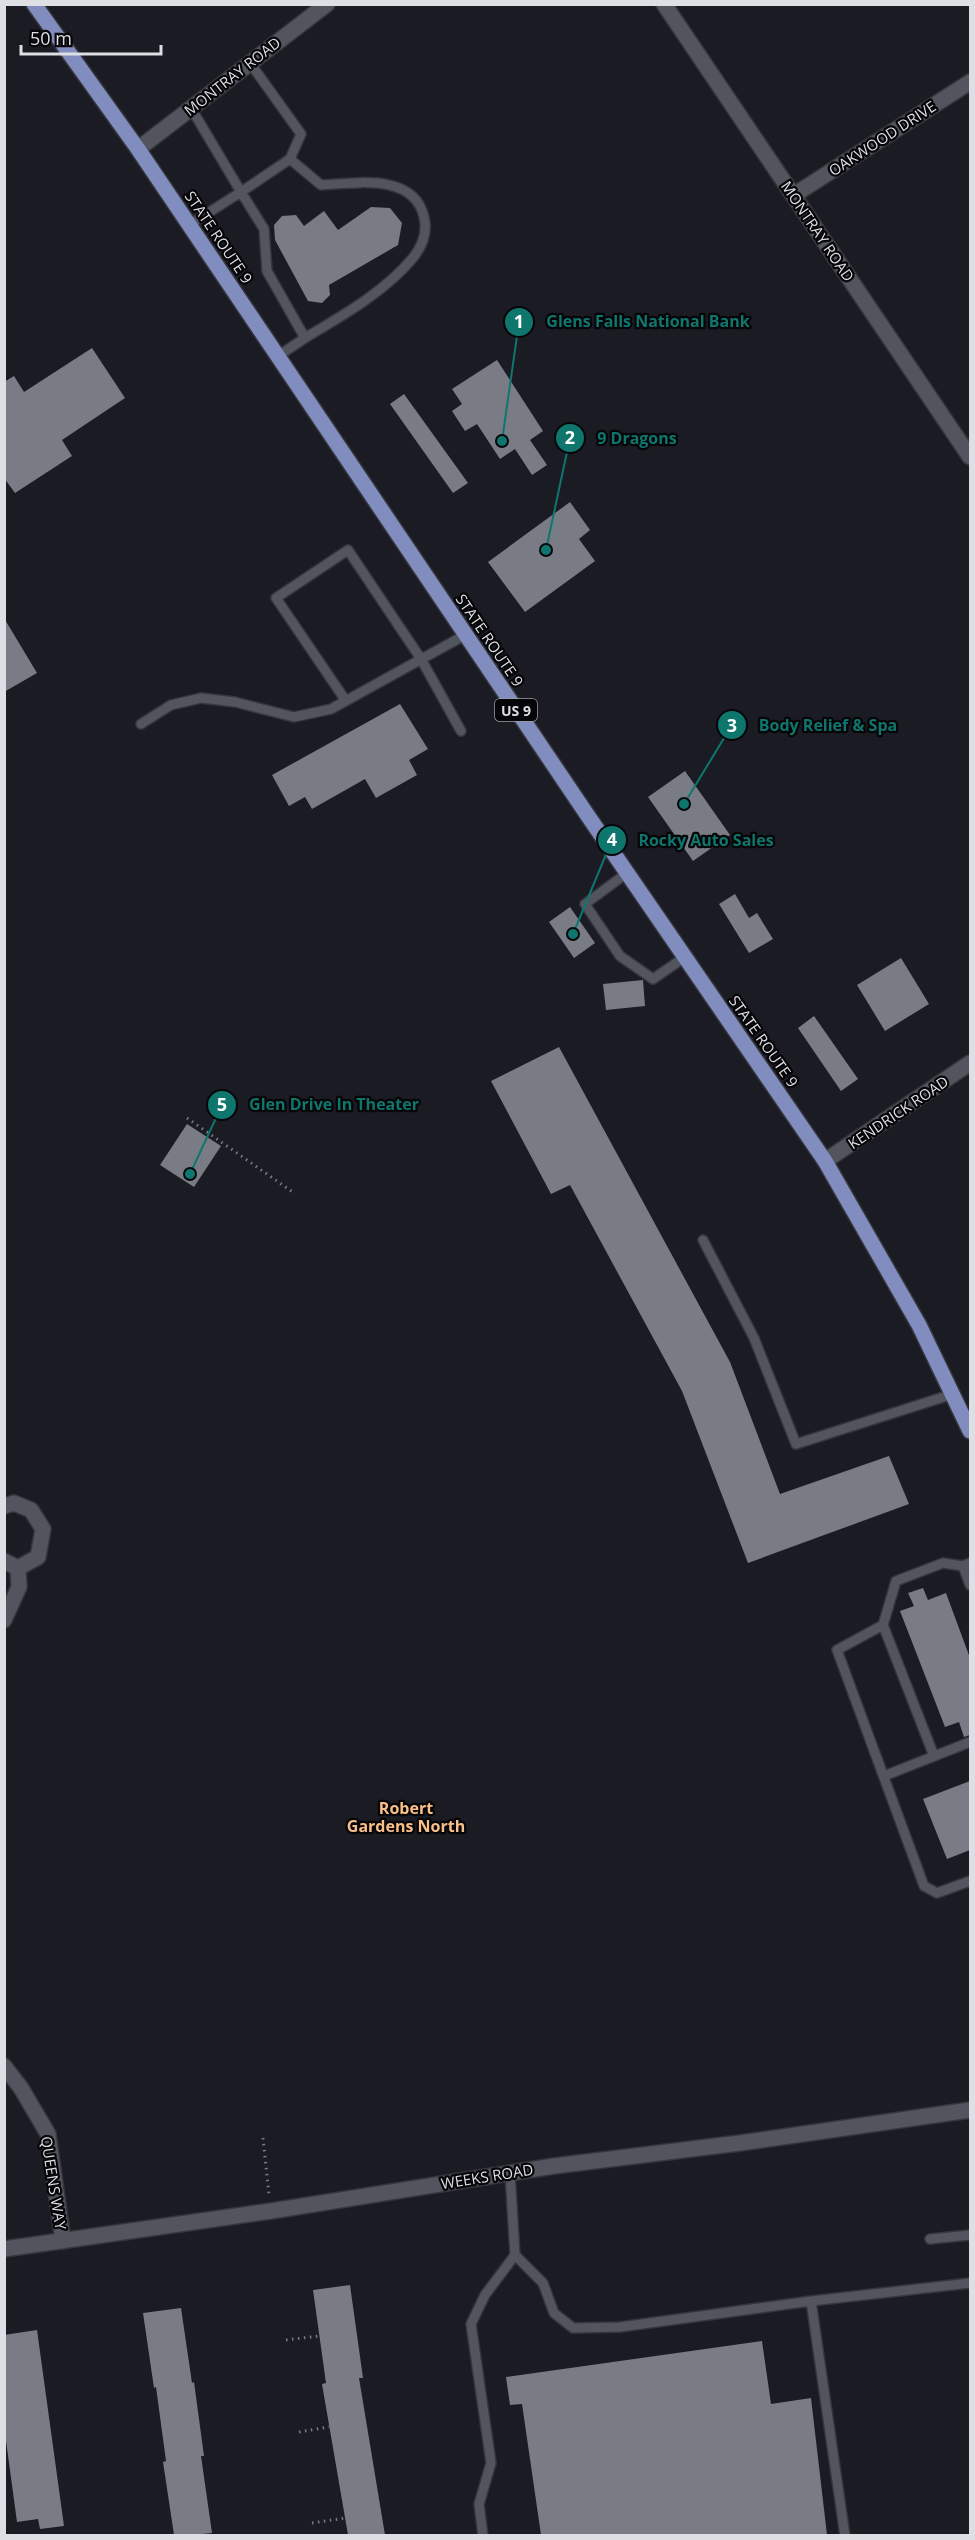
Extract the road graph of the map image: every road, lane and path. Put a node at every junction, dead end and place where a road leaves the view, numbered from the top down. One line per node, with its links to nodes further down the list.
1 (34, 4): 7 (main road, STATE ROUTE 9 / US 9)
2 (327, 4): 4 (street, MONTRAY ROAD)
3 (664, 4): 10 (street, MONTRAY ROAD)
4 (250, 63): 6 (street, MONTRAY ROAD); 8 (lane)
5 (970, 82): 10 (street, OAKWOOD DRIVE)
6 (191, 108): 7 (street, MONTRAY ROAD); 9 (lane)
7 (138, 149): 11 (main road, STATE ROUTE 9 / US 9)
8 (290, 159): 9 (lane); 12 (lane)
9 (241, 192): 11 (lane); 12 (lane)
10 (794, 195): 14 (street, MONTRAY ROAD)
11 (189, 225): 13 (main road, STATE ROUTE 9 / US 9)
12 (305, 338): 13 (lane)
13 (278, 356): 15 (main road, STATE ROUTE 9 / US 9)
14 (970, 457)
15 (465, 634): 16 (lane); 20 (main road, STATE ROUTE 9 / US 9)
16 (421, 660): 17 (lane); 17 (lane); 19 (lane)
17 (346, 701): 18 (lane)
18 (141, 724)
19 (460, 731)
20 (627, 873): 21 (main road, STATE ROUTE 9 / US 9); 21 (lane)
21 (685, 957): 24 (main road, STATE ROUTE 9 / US 9)
22 (970, 1063): 24 (street, KENDRICK ROAD)
23 (187, 1118): 25 (path)
24 (825, 1161): 27 (main road, STATE ROUTE 9 / US 9)
25 (294, 1193)
26 (704, 1240): 27 (lane)
27 (953, 1394): 28 (main road, STATE ROUTE 9 / US 9)
28 (970, 1431)
29 (4, 1506): 30 (street)
30 (11, 1565): 33 (street)
31 (967, 1565): 32 (lane); 34 (lane)
32 (970, 1585)
33 (4, 1620)
34 (883, 1625): 36 (lane); 37 (lane)
35 (970, 1742): 36 (lane)
36 (934, 1756): 37 (lane)
37 (884, 1776): 38 (lane)
38 (970, 1881)
39 (4, 2066): 46 (street, QUEENS WAY)
40 (970, 2110): 42 (street, WEEKS ROAD)
41 (263, 2138): 43 (path)
42 (510, 2173): 43 (street, WEEKS ROAD); 48 (lane)
43 (271, 2211): 46 (street, WEEKS ROAD)
44 (970, 2235): 45 (lane)
45 (930, 2239)
46 (63, 2241): 47 (street, WEEKS ROAD)
47 (4, 2249)
48 (515, 2255): 50 (lane); 57 (lane)
49 (970, 2283): 50 (lane)
50 (811, 2301): 58 (lane)
51 (319, 2336): 52 (path)
52 (286, 2340)
53 (329, 2427): 54 (path)
54 (299, 2432)
55 (345, 2518): 56 (path)
56 (312, 2523)
57 (483, 2535)
58 (844, 2535)

